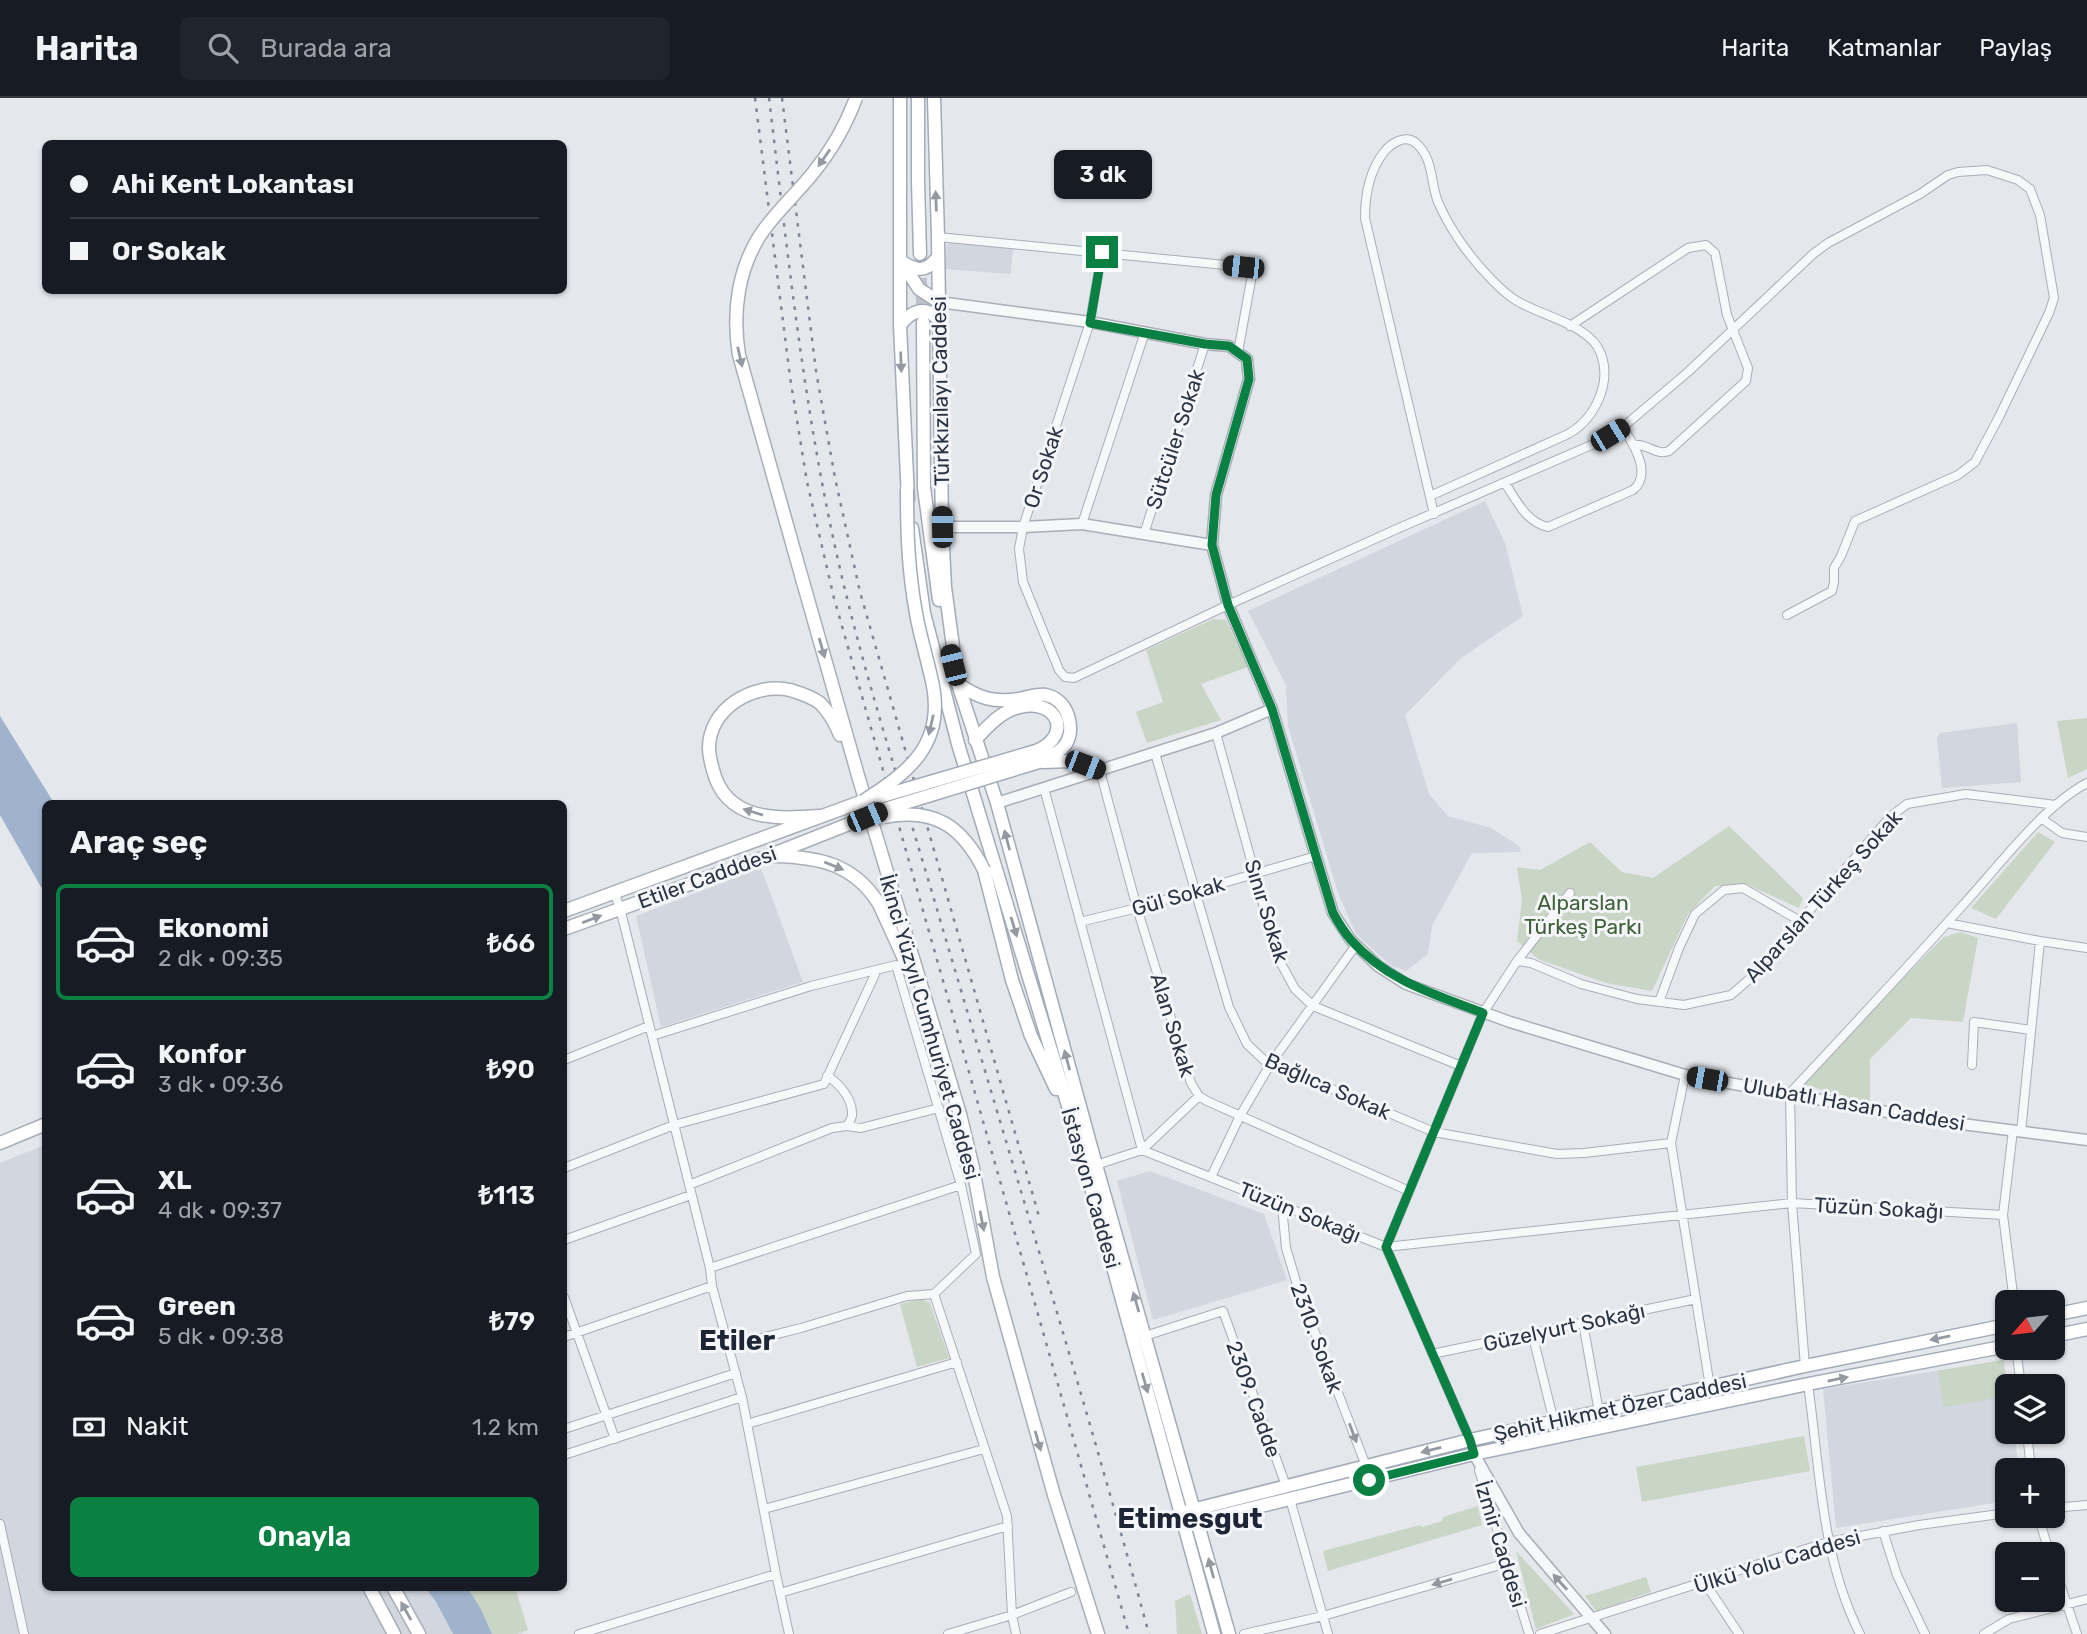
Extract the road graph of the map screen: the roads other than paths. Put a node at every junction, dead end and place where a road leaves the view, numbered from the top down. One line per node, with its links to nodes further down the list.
1 (856, 98): 41 (main road, İkinci Yüzyıl Cumhuriyet Caddesi, one-way to 41, bridge)
2 (900, 98): 9 (main road, Türkkızılayı Caddesi)
3 (918, 98): 7 (main road)
4 (934, 98): 5 (main road, Türkkızılayı Caddesi, one-way to 4)
5 (938, 237): 6 (street); 8 (main road, Türkkızılayı Caddesi)
6 (1102, 252): 13 (street, Or Sokak); 19 (street)
7 (920, 254)
8 (937, 258): 9 (main road); 10 (main road, Türkkızılayı Caddesi)
9 (901, 261): 10 (main road); 14 (main road, Türkkızılayı Caddesi)
10 (939, 302): 11 (main road, Türkkızılayı Caddesi); 13 (street)
11 (938, 319): 14 (main road); 27 (main road, Türkkızılayı Caddesi)
12 (923, 323): 33 (main road)
13 (1090, 323): 17 (street); 28 (street, Or Sokak)
14 (900, 325): 23 (main road, Türkkızılayı Caddesi, one-way to 23)
15 (1570, 326): 16 (street); 24 (street); 24 (street)
16 (1733, 330): 20 (street); 21 (street); 32 (street)
17 (1145, 332): 18 (street); 26 (street)
18 (1205, 344): 19 (street); 29 (street, Sütcüler Sokak)
19 (1238, 352): 30 (street, Ulubatlı Hasan Caddesi)
20 (1623, 427): 21 (street); 22 (street)
21 (1633, 445): 22 (street)
22 (1505, 484): 25 (street)
23 (907, 489): 37 (main road, Türkkızılayı Caddesi); 44 (main road, one-way to 44, bridge)
24 (1430, 496): 25 (street)
25 (1434, 514): 31 (street)
26 (1082, 524): 28 (street); 29 (street)
27 (942, 527): 28 (street); 33 (main road, Türkkızılayı Caddesi)
28 (1023, 527): 31 (street, Or Sokak)
29 (1144, 534): 30 (street)
30 (1212, 545): 31 (street, Ulubatlı Hasan Caddesi)
31 (1228, 605): 34 (street, Ulubatlı Hasan Caddesi)
32 (1787, 615)
33 (957, 684): 36 (main road, Türkkızılayı Caddesi); 39 (main road)
34 (1272, 709): 35 (street); 52 (street, Ulubatlı Hasan Caddesi)
35 (1216, 733): 38 (street); 53 (street, Sınır Sokak)
36 (975, 740): 39 (main road); 45 (main road, Türkkızılayı Caddesi)
37 (958, 744): 89 (main road, İstasyon Caddesi, one-way to 89)
38 (1155, 753): 40 (street); 55 (street, Bağlıca Sokak)
39 (1038, 757): 40 (main road); 44 (main road, bridge); 49 (main road, bridge)
40 (1100, 771): 43 (street); 58 (street, Alan Sokak)
41 (859, 779): 47 (main road, one-way to 41); 69 (main road, İkinci Yüzyıl Cumhuriyet Caddesi)
42 (2087, 783): 46 (street)
43 (1044, 788): 45 (street); 61 (street)
44 (863, 801): 47 (main road)
45 (997, 803): 96 (main road, İstasyon Caddesi, one-way to 45)
46 (2056, 805): 48 (street); 60 (street, Alparslan Türkeş Sokak)
47 (820, 816): 54 (main road)
48 (2041, 818): 50 (street); 62 (street)
49 (849, 824): 51 (main road, Etiler Cadddesi); 89 (main road, bridge)
50 (2087, 837)
51 (768, 856): 57 (main road, Etiler Cadddesi); 69 (main road, one-way to 69)
52 (1316, 856): 53 (street, Gül Sokak); 65 (street, Ulubatlı Hasan Caddesi)
53 (1255, 874): 55 (street, Gül Sokak); 71 (street, Sınır Sokak)
54 (614, 892): 57 (street); 59 (main road)
55 (1195, 892): 58 (street, Gül Sokak); 77 (street, Bağlıca Sokak)
56 (1570, 892): 67 (street)
57 (620, 908): 63 (main road, Etiler Cadddesi, one-way to 57); 73 (street)
58 (1137, 908): 61 (street, Gül Sokak); 83 (street, Alan Sokak)
59 (567, 910)
60 (1800, 921): 70 (street, Alparslan Türkeş Sokak); 70 (street)
61 (1080, 922): 95 (street)
62 (1947, 923): 64 (street); 82 (street)
63 (567, 928)
64 (2040, 941): 66 (street); 74 (street)
65 (1356, 945): 71 (street); 72 (street, Ulubatlı Hasan Caddesi)
66 (2087, 947)
67 (1517, 961): 70 (street, Alparslan Türkeş Sokak); 72 (street)
68 (877, 970): 75 (street); 81 (street); 84 (street)
69 (925, 1001): 176 (main road, İkinci Yüzyıl Cumhuriyet Caddesi, one-way to 176)
70 (1659, 1002)
71 (1313, 1006): 77 (street); 79 (street, Sınır Sokak)
72 (1483, 1013): 79 (street); 80 (street, Ulubatlı Hasan Caddesi)
73 (649, 1026): 75 (street); 76 (street)
74 (2031, 1030): 78 (street); 90 (street)
75 (652, 1036): 86 (street)
76 (567, 1059)
77 (1271, 1063): 85 (street); 91 (street, Bağlıca Sokak)
78 (1972, 1065)
79 (1461, 1066): 91 (street)
80 (1685, 1075): 82 (street, Ulubatlı Hasan Caddesi); 94 (street)
81 (827, 1076): 86 (street); 88 (street)
82 (1790, 1093): 90 (street, Ulubatlı Hasan Caddesi); 103 (street)
83 (1199, 1096): 85 (street, Alan Sokak); 95 (street)
84 (939, 1108): 88 (street); 100 (street)
85 (1240, 1116): 98 (street); 101 (street, Alan Sokak)
86 (674, 1125): 97 (street); 99 (street)
87 (42, 1126): 93 (main road)
88 (847, 1126): 99 (street)
89 (1075, 1129): 151 (main road, İstasyon Caddesi, one-way to 151)
90 (2017, 1131): 92 (street, Ulubatlı Hasan Caddesi); 106 (street)
91 (1434, 1132): 94 (street, Bağlıca Sokak); 101 (street)
92 (2087, 1140)
93 (0, 1143)
94 (1671, 1143): 105 (street)
95 (1142, 1150): 96 (street); 98 (street, Tüzün Sokağı)
96 (1096, 1165): 124 (main road, İstasyon Caddesi, one-way to 96)
97 (567, 1167)
98 (1212, 1177): 104 (street, Tüzün Sokağı)
99 (689, 1185): 102 (street)
100 (961, 1185): 109 (street); 112 (street)
101 (1409, 1191): 108 (street)
102 (691, 1195): 107 (street); 109 (street)
103 (1792, 1203): 105 (street, Tüzün Sokağı); 106 (street, Tüzün Sokağı); 129 (street)
104 (1282, 1206): 108 (street, Tüzün Sokağı); 144 (street, 2310. Sokak, one-way to 144)
105 (1682, 1213): 108 (street, Tüzün Sokağı); 113 (street)
106 (2003, 1215): 111 (street)
107 (567, 1239)
108 (1386, 1247): 127 (street)
109 (710, 1268): 110 (street)
110 (712, 1286): 120 (street); 125 (street)
111 (2012, 1290)
112 (934, 1294): 125 (street); 128 (street)
113 (1696, 1299): 117 (street, Güzelyurt Sokağı); 132 (street)
114 (567, 1306): 120 (street)
115 (2087, 1308): 116 (main road)
116 (2065, 1313)
117 (1583, 1323): 121 (street, Güzelyurt Sokağı); 134 (street)
118 (1995, 1327): 129 (main road, Şehit Hikmet Özer Caddesi, one-way to 129)
119 (2087, 1329): 122 (main road)
120 (576, 1332): 123 (street); 135 (street)
121 (1532, 1333): 127 (street, Güzelyurt Sokağı); 136 (street)
122 (2065, 1334)
123 (567, 1335)
124 (1145, 1336): 145 (street, 2309. Cadde); 149 (main road, İstasyon Caddesi)
125 (729, 1346): 130 (street)
126 (1995, 1348): 131 (main road, Şehit Hikmet Özer Caddesi, one-way to 126)
127 (1432, 1354): 140 (street)
128 (957, 1363): 137 (street); 141 (street)
129 (1805, 1366): 131 (main road); 132 (main road, Şehit Hikmet Özer Caddesi)
130 (736, 1373): 133 (street); 135 (street)
131 (1808, 1384): 143 (main road, Şehit Hikmet Özer Caddesi); 155 (street)
132 (1710, 1387): 134 (main road, Şehit Hikmet Özer Caddesi)
133 (742, 1397): 137 (street); 139 (street)
134 (1599, 1412): 136 (main road, Şehit Hikmet Özer Caddesi)
135 (607, 1415): 138 (street); 139 (street)
136 (1554, 1422): 140 (main road, Şehit Hikmet Özer Caddesi)
137 (747, 1424): 148 (street)
138 (567, 1428)
139 (615, 1439): 142 (street)
140 (1470, 1440): 143 (main road); 144 (main road, Şehit Hikmet Özer Caddesi, one-way to 144)
141 (984, 1449): 148 (street); 153 (street)
142 (567, 1454)
143 (1474, 1454): 145 (main road, Şehit Hikmet Özer Caddesi); 156 (street, İzmir Caddesi); 168 (street, one-way to 143)
144 (1366, 1466): 145 (main road, Şehit Hikmet Özer Caddesi)
145 (1288, 1493): 149 (main road, Şehit Hikmet Özer Caddesi); 167 (street, 2309. Cadde)
146 (2087, 1505): 147 (street)
147 (2065, 1507)
148 (764, 1509): 157 (street)
149 (1196, 1515): 151 (main road, Şehit Hikmet Özer Caddesi); 178 (main road, İstasyon Caddesi, one-way to 149)
150 (1995, 1515): 154 (street, Ülkü Yolu Caddesi)
151 (1182, 1519): 177 (main road, İstasyon Caddesi)
152 (0, 1524): 169 (street)
153 (1008, 1526): 162 (street); 166 (street)
154 (1883, 1531): 155 (street, Ülkü Yolu Caddesi); 186 (street)
155 (1828, 1542): 158 (street, Ülkü Yolu Caddesi); 185 (street)
156 (1507, 1563): 167 (street, one-way to 167); 181 (street, İzmir Caddesi)
157 (776, 1574): 162 (street); 172 (street)
158 (1705, 1583): 168 (street, Ülkü Yolu Caddesi); 184 (street)
159 (371, 1591): 170 (main road)
160 (395, 1591): 171 (main road, one-way to 160)
161 (1071, 1592): 166 (street)
162 (780, 1593): 173 (street)
163 (2087, 1599): 165 (street)
164 (2065, 1601): 165 (street)
165 (2066, 1604): 187 (street); 188 (street)
166 (1012, 1615): 174 (street); 175 (street)
167 (1323, 1616): 179 (street); 180 (street, 2309. Cadde)
168 (1591, 1617): 182 (street, Ülkü Yolu Caddesi); 183 (street)
169 (24, 1634)
170 (394, 1634)
171 (419, 1634)
172 (579, 1634)
173 (789, 1634)
174 (948, 1634)
175 (1016, 1634)
176 (1098, 1634)
177 (1214, 1634)
178 (1229, 1634)
179 (1244, 1634)
180 (1328, 1634)
181 (1529, 1634)
182 (1540, 1634)
183 (1605, 1634)
184 (1739, 1634)
185 (1860, 1634)
186 (1925, 1634)
187 (1984, 1634)
188 (2077, 1634)

